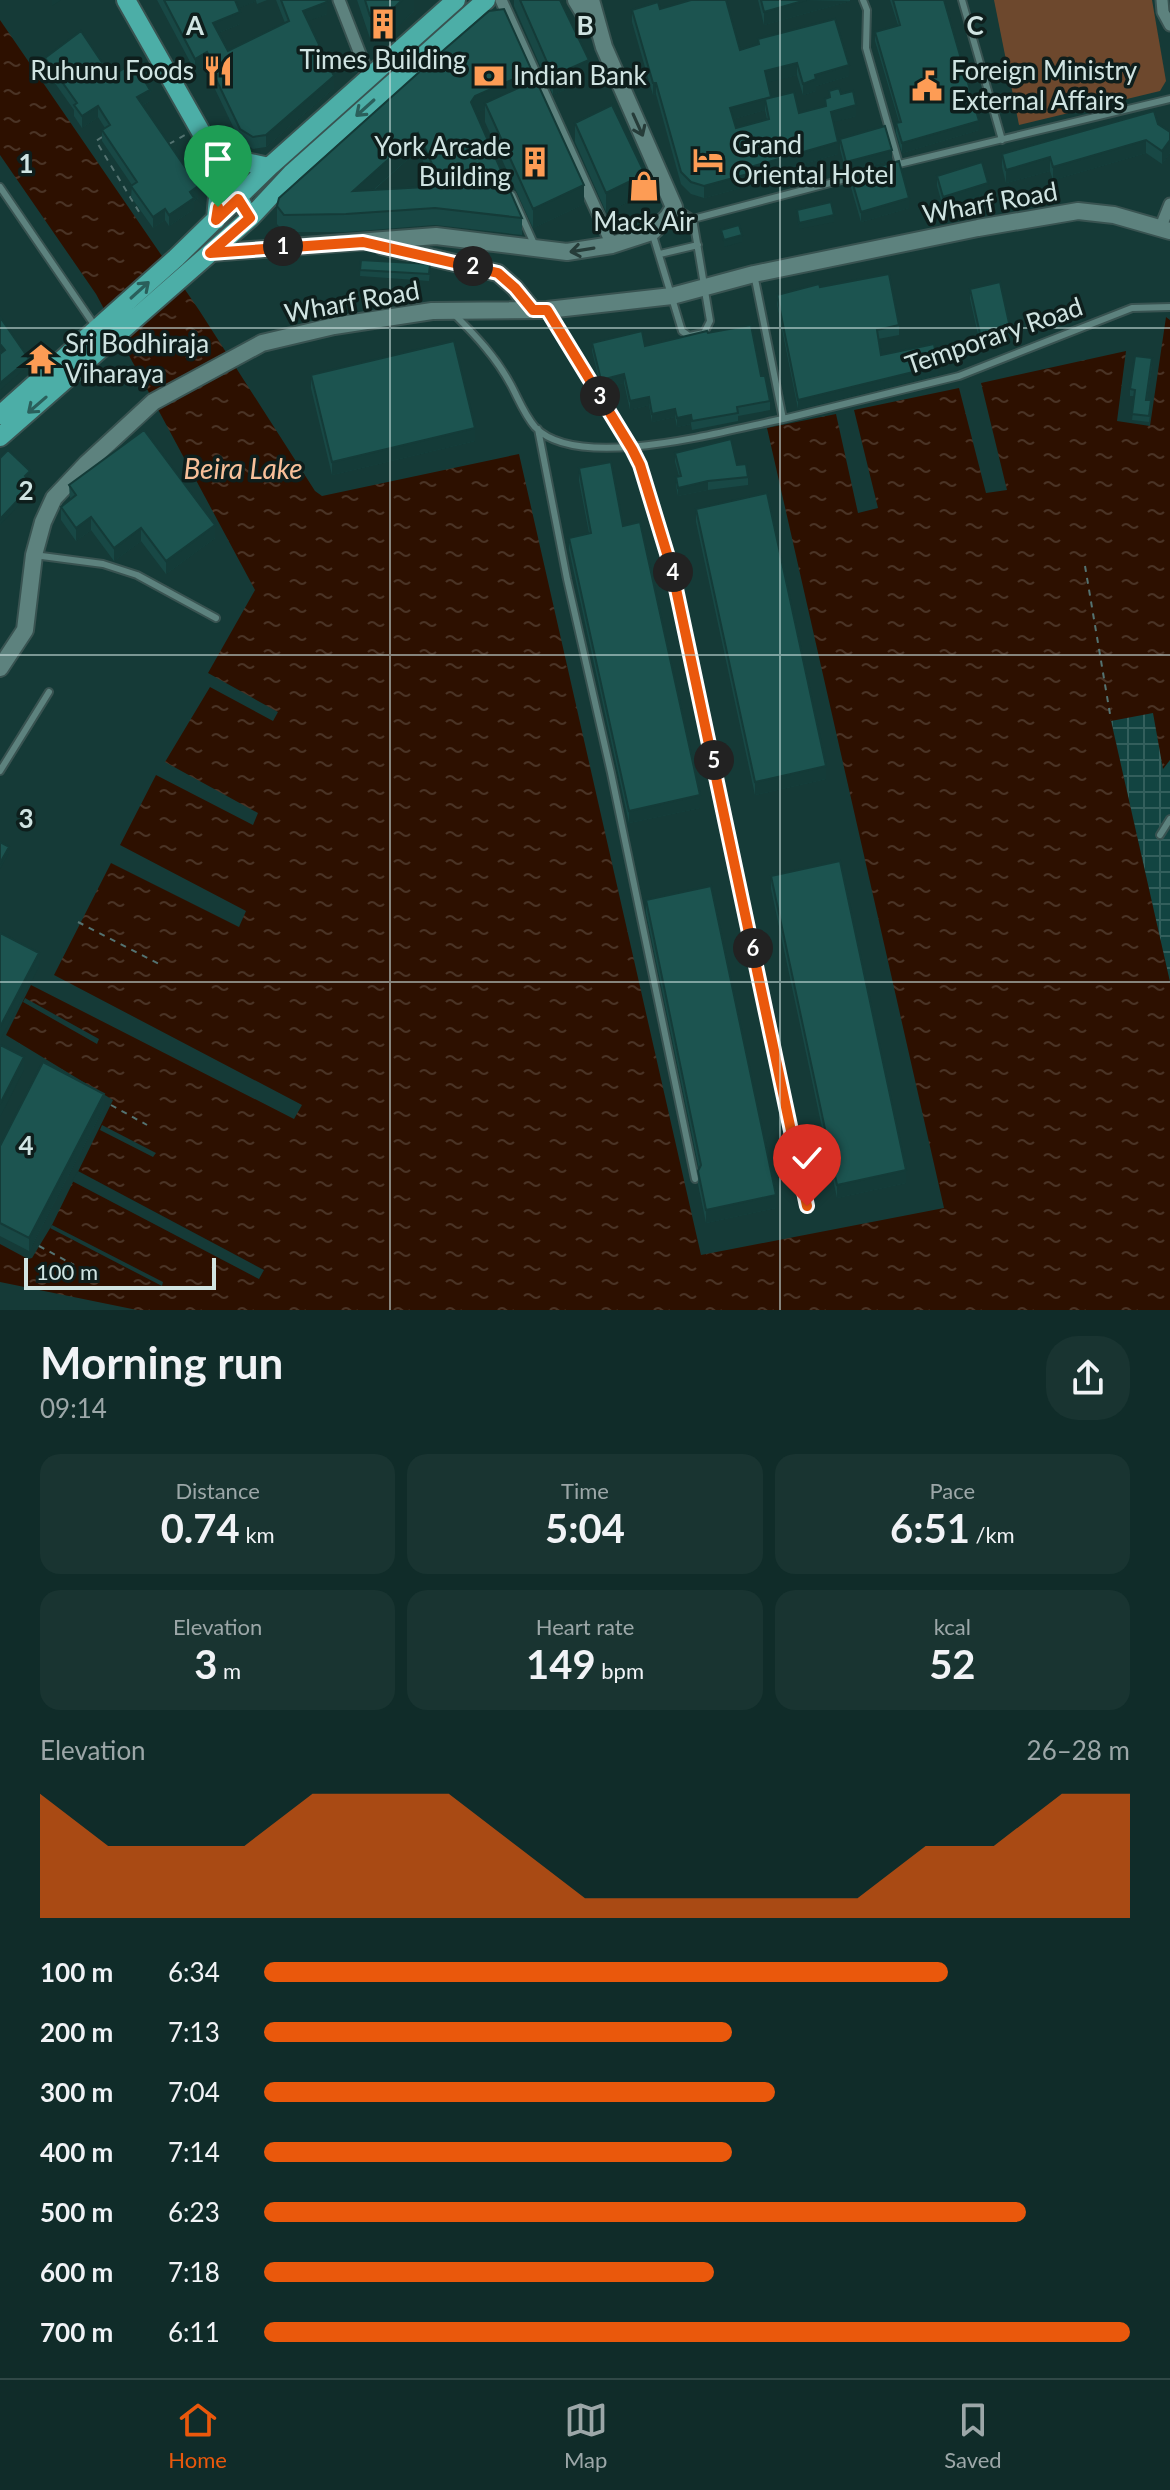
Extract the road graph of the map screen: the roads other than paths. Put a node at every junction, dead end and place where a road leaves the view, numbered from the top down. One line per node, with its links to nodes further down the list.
1 (126, 0): 18 (main road)
2 (339, 0): 13 (street)
3 (456, 0): 13 (main road)
4 (486, 0): 28 (main road, one-way to 28)
5 (501, 0): 14 (street)
6 (576, 0): 12 (main road)
7 (591, 0): 12 (main road)
8 (863, 0): 19 (lane)
9 (962, 0): 17 (lane)
10 (1162, 0): 11 (street)
11 (1170, 25)
12 (604, 47): 27 (main road, one-way to 27)
13 (369, 77): 20 (main road)
14 (544, 89): 15 (lane); 34 (street)
15 (530, 95)
16 (1170, 99): 17 (lane)
17 (1002, 140): 19 (lane)
18 (210, 146): 20 (main road); 25 (main road); 30 (main road)
19 (899, 164): 21 (lane)
20 (269, 167): 25 (main road)
21 (884, 168)
22 (869, 173): 29 (lane)
23 (0, 187): 46 (lane)
24 (510, 191): 36 (lane)
25 (238, 199): 28 (main road); 30 (main road)
26 (1170, 204): 31 (street)
27 (674, 207): 29 (lane); 32 (main road)
28 (250, 218): 37 (main road)
29 (693, 219): 35 (lane)
30 (216, 220): 39 (main road)
31 (1165, 230): 40 (main road, Wharf Road)
32 (652, 232): 34 (main road); 38 (lane)
33 (363, 242): 36 (main road); 37 (main road); 44 (main road)
34 (612, 245): 36 (main road, one-way to 36)
35 (698, 245): 38 (lane); 41 (lane)
36 (536, 247)
37 (210, 253): 39 (main road)
38 (660, 254): 42 (lane)
39 (180, 266): 46 (main road)
40 (754, 274): 41 (main road, Wharf Road); 48 (lane)
41 (705, 286): 42 (main road, Wharf Road); 42 (lane)
42 (672, 296): 44 (main road, Wharf Road)
43 (1170, 307): 48 (lane, Temporary Road)
44 (540, 310): 45 (main road, Wharf Road); 51 (lane)
45 (451, 311): 49 (lane); 52 (main road, Wharf Road)
46 (105, 329): 47 (main road); 50 (main road, one-way to 50)
47 (0, 415)
48 (783, 419): 51 (lane, Temporary Road)
49 (538, 429): 51 (lane, Temporary Road); 59 (lane)
50 (0, 437)
51 (632, 449): 60 (lane)
52 (34, 555): 53 (lane); 54 (main road, Wharf Road)
53 (216, 618)
54 (0, 668)
55 (49, 692): 56 (lane)
56 (0, 771)
57 (1170, 819): 58 (lane)
58 (1160, 835)
59 (695, 1179)
60 (807, 1206)

